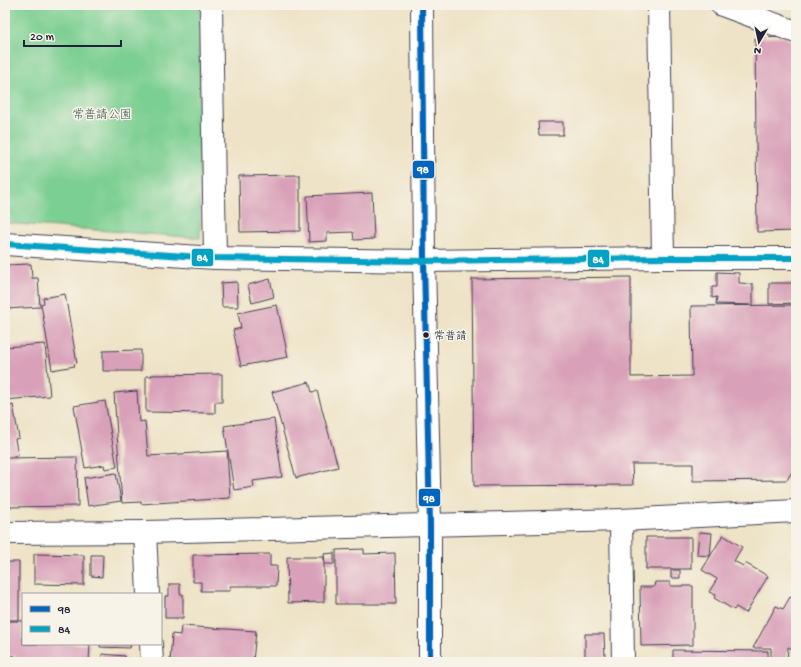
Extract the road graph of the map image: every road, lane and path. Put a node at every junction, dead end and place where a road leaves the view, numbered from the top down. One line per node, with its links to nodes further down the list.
1 (212, 5): 7 (street)
2 (422, 5): 10 (street)
3 (659, 5): 8 (street)
4 (722, 5): 5 (street)
5 (796, 32)
6 (5, 244): 7 (street)
7 (215, 258): 10 (street)
8 (663, 258): 9 (street); 10 (street)
9 (796, 258)
10 (424, 261): 13 (street)
11 (796, 511): 12 (street)
12 (621, 520): 13 (street); 20 (street)
13 (430, 524): 14 (street); 19 (street)
14 (145, 532): 15 (street); 16 (street)
15 (5, 533)
16 (148, 593)
17 (151, 645): 18 (street)
18 (152, 662)
19 (430, 662)
20 (623, 662)

